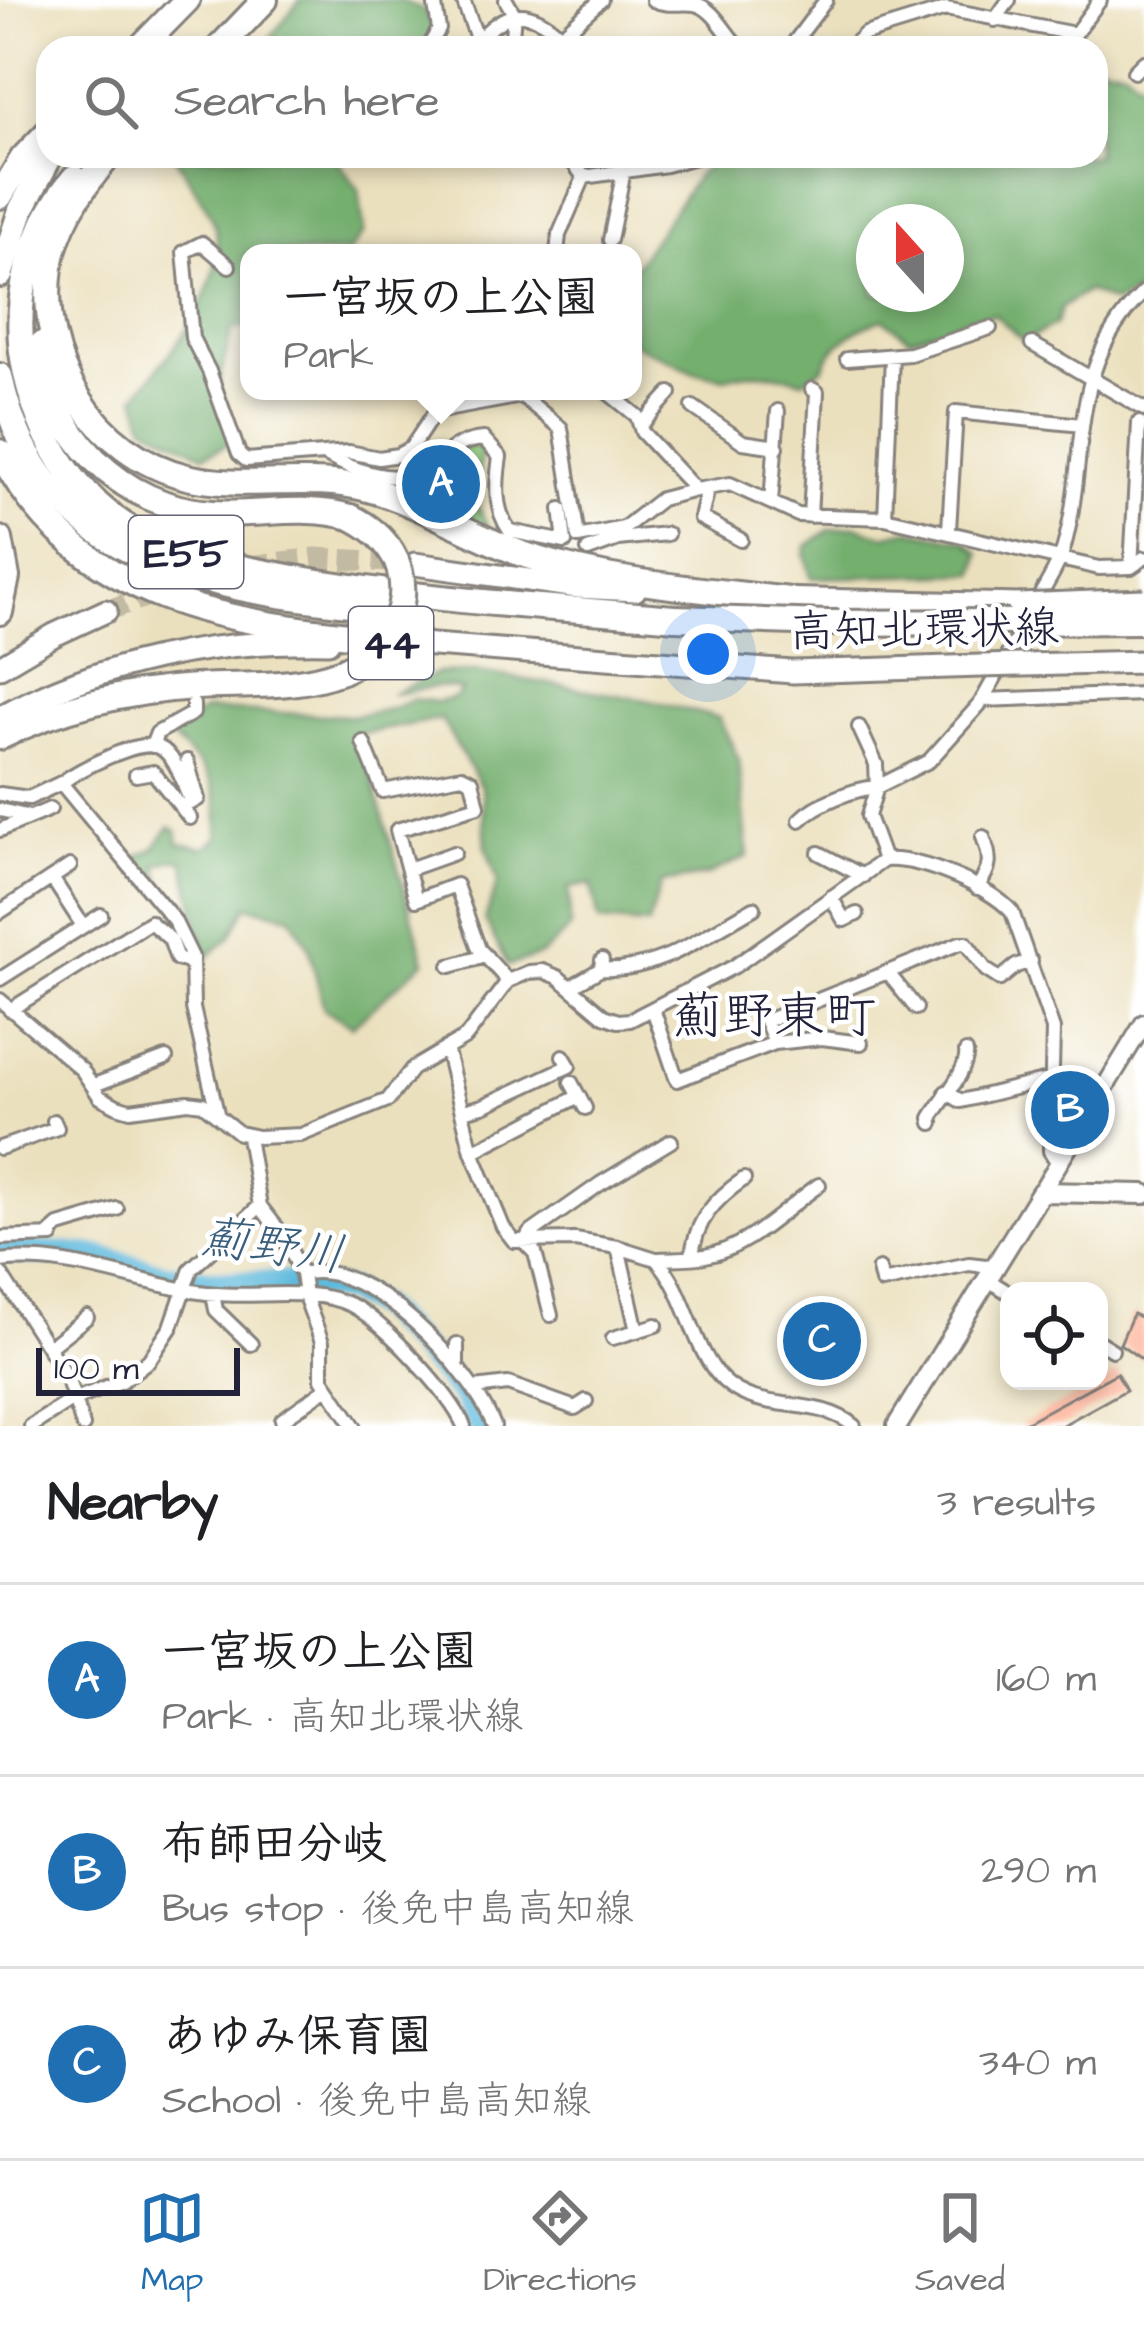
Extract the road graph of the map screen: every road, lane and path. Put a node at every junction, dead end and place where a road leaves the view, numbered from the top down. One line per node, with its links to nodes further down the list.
1 (188, 0): 13 (highway)
2 (265, 0): 14 (highway)
3 (434, 0): 15 (street)
4 (463, 0): 16 (street)
5 (506, 0): 11 (street)
6 (601, 0): 20 (street)
7 (653, 0): 21 (street)
8 (826, 0): 22 (street)
9 (1009, 0): 12 (street)
10 (1100, 0): 12 (street)
11 (514, 14): 17 (street); 18 (street); 19 (street)
12 (995, 20): 23 (street)
13 (152, 36)
14 (230, 36)
15 (435, 36)
16 (472, 36)
17 (481, 36)
18 (512, 36)
19 (560, 36)
20 (571, 36)
21 (727, 36)
22 (799, 36)
23 (863, 36)
24 (36, 144): 32 (highway)
25 (44, 168): 37 (highway)
26 (85, 168): 78 (highway, E55)
27 (101, 168): 35 (highway)
28 (577, 168): 31 (street)
29 (632, 168): 30 (street)
30 (624, 170): 31 (street); 33 (street)
31 (584, 177): 34 (street)
32 (0, 191)
33 (610, 240)
34 (558, 244)
35 (50, 265): 74 (highway); 89 (highway, bridge)
36 (229, 266): 57 (street)
37 (0, 275)
38 (1144, 292): 44 (street)
39 (990, 328): 41 (street)
40 (1032, 344): 44 (street)
41 (892, 356): 42 (street); 62 (street)
42 (847, 359)
43 (0, 376): 78 (highway, E55)
44 (1088, 380): 52 (street); 53 (street)
45 (812, 389): 61 (street)
46 (670, 393): 54 (street)
47 (500, 400): 57 (street)
48 (527, 400): 64 (street)
49 (617, 400): 54 (street)
50 (693, 407): 55 (street)
51 (778, 411): 55 (street)
52 (1142, 416): 70 (street)
53 (1082, 424): 63 (street); 69 (street)
54 (640, 426): 58 (street)
55 (776, 447): 59 (street)
56 (0, 452): 80 (highway)
57 (326, 454): 60 (street)
58 (702, 489): 59 (street); 64 (street); 67 (street)
59 (771, 502): 61 (street)
60 (561, 508)
61 (810, 516): 62 (street)
62 (885, 518): 63 (street)
63 (949, 530): 69 (street)
64 (617, 534): 65 (street); 68 (street)
65 (668, 534)
66 (0, 539): 77 (highway)
67 (741, 540)
68 (588, 550)
69 (1060, 557): 70 (street); 84 (street)
70 (1138, 562)
71 (415, 564): 74 (main road, 高知北環状線 / 44)
72 (1144, 588): 73 (main road)
73 (1022, 598): 74 (main road, 高知北環状線 / 44); 75 (main road, 高知北環状線 / 44, bridge)
74 (789, 600)
75 (1144, 601)
76 (106, 611): 82 (main road)
77 (0, 612)
78 (675, 618): 79 (highway, E55, bridge)
79 (1144, 621)
80 (421, 643): 84 (main road, 高知北環状線 / 44); 87 (main road, 高知北環状線 / 44)
81 (1144, 662): 84 (main road, 高知北環状線 / 44, bridge)
82 (0, 668)
83 (1144, 673): 84 (main road)
84 (982, 682): 85 (street); 95 (street)
85 (1144, 694)
86 (194, 704): 91 (street)
87 (0, 717)
88 (859, 727): 95 (street)
89 (0, 736)
90 (363, 742): 108 (street)
91 (152, 746): 94 (street); 99 (street)
92 (188, 761): 99 (street)
93 (136, 775): 99 (street)
94 (61, 783): 96 (street); 120 (street)
95 (877, 787): 101 (street); 106 (street)
96 (0, 794)
97 (50, 809): 100 (street)
98 (0, 810): 100 (street)
99 (188, 810)
100 (26, 816): 102 (street)
101 (800, 820)
102 (0, 830)
103 (982, 837): 111 (street)
104 (819, 853): 109 (street)
105 (454, 854): 108 (street)
106 (884, 860): 109 (street); 111 (street)
107 (70, 866): 110 (street)
108 (409, 869): 118 (street)
109 (863, 876): 112 (street)
110 (52, 878): 114 (street); 117 (street)
111 (977, 888): 119 (street)
112 (831, 897): 115 (street); 128 (street)
113 (754, 908): 125 (street)
114 (0, 912)
115 (857, 914)
116 (101, 915): 117 (street)
117 (83, 926): 123 (street)
118 (486, 956): 121 (street); 124 (street)
119 (1031, 961): 122 (street); 136 (street)
120 (192, 963): 126 (street); 141 (street)
121 (450, 966)
122 (888, 973): 127 (street); 130 (street)
123 (0, 979)
124 (508, 981): 125 (street); 132 (street)
125 (570, 987): 128 (street)
126 (5, 1005): 138 (street)
127 (916, 1008)
128 (653, 1009): 130 (street)
129 (1144, 1023): 148 (street)
130 (775, 1043): 131 (street)
131 (861, 1043)
132 (446, 1048): 140 (street); 144 (street)
133 (966, 1052): 139 (street)
134 (563, 1055): 140 (street)
135 (166, 1058): 138 (street)
136 (1052, 1079): 139 (street); 148 (street)
137 (572, 1082): 147 (street)
138 (94, 1085): 141 (street)
139 (946, 1092): 143 (street)
140 (463, 1112): 147 (street)
141 (217, 1113): 144 (street)
142 (54, 1120): 146 (street)
143 (932, 1124)
144 (248, 1137): 153 (street)
145 (671, 1142): 157 (street)
146 (0, 1148)
147 (472, 1152): 157 (street)
148 (1058, 1163): 151 (street)
149 (734, 1181): 159 (street)
150 (819, 1185): 159 (street)
151 (1041, 1192): 152 (main road); 165 (main road)
152 (1144, 1194)
153 (260, 1206): 166 (street); 168 (street)
154 (117, 1209): 155 (street)
155 (29, 1236): 156 (street); 160 (street)
156 (0, 1238)
157 (525, 1243): 158 (street); 171 (street)
158 (618, 1247): 161 (street); 174 (street)
159 (692, 1257): 161 (street)
160 (30, 1258): 162 (street); 168 (street)
161 (656, 1259): 190 (street)
162 (0, 1261)
163 (879, 1269): 165 (street)
164 (0, 1273): 178 (street)
165 (992, 1273): 167 (street); 191 (main road)
166 (302, 1274): 170 (street); 179 (street)
167 (1000, 1282)
168 (184, 1290): 169 (street); 182 (street)
169 (213, 1294): 170 (street); 176 (street)
170 (305, 1296): 180 (street); 188 (street)
171 (551, 1315)
172 (87, 1317): 178 (street)
173 (656, 1325): 174 (street)
174 (637, 1330): 175 (street)
175 (613, 1338)
176 (251, 1344)
177 (457, 1344): 179 (street)
178 (48, 1348): 182 (street)
179 (457, 1367): 181 (street)
180 (327, 1388): 184 (street); 187 (street)
181 (476, 1388): 183 (street); 189 (street)
182 (74, 1401): 185 (street); 186 (street)
183 (586, 1401)
184 (282, 1420)
185 (31, 1426)
186 (83, 1426)
187 (354, 1426)
188 (464, 1426)
189 (494, 1426)
190 (854, 1426)
191 (897, 1426)

